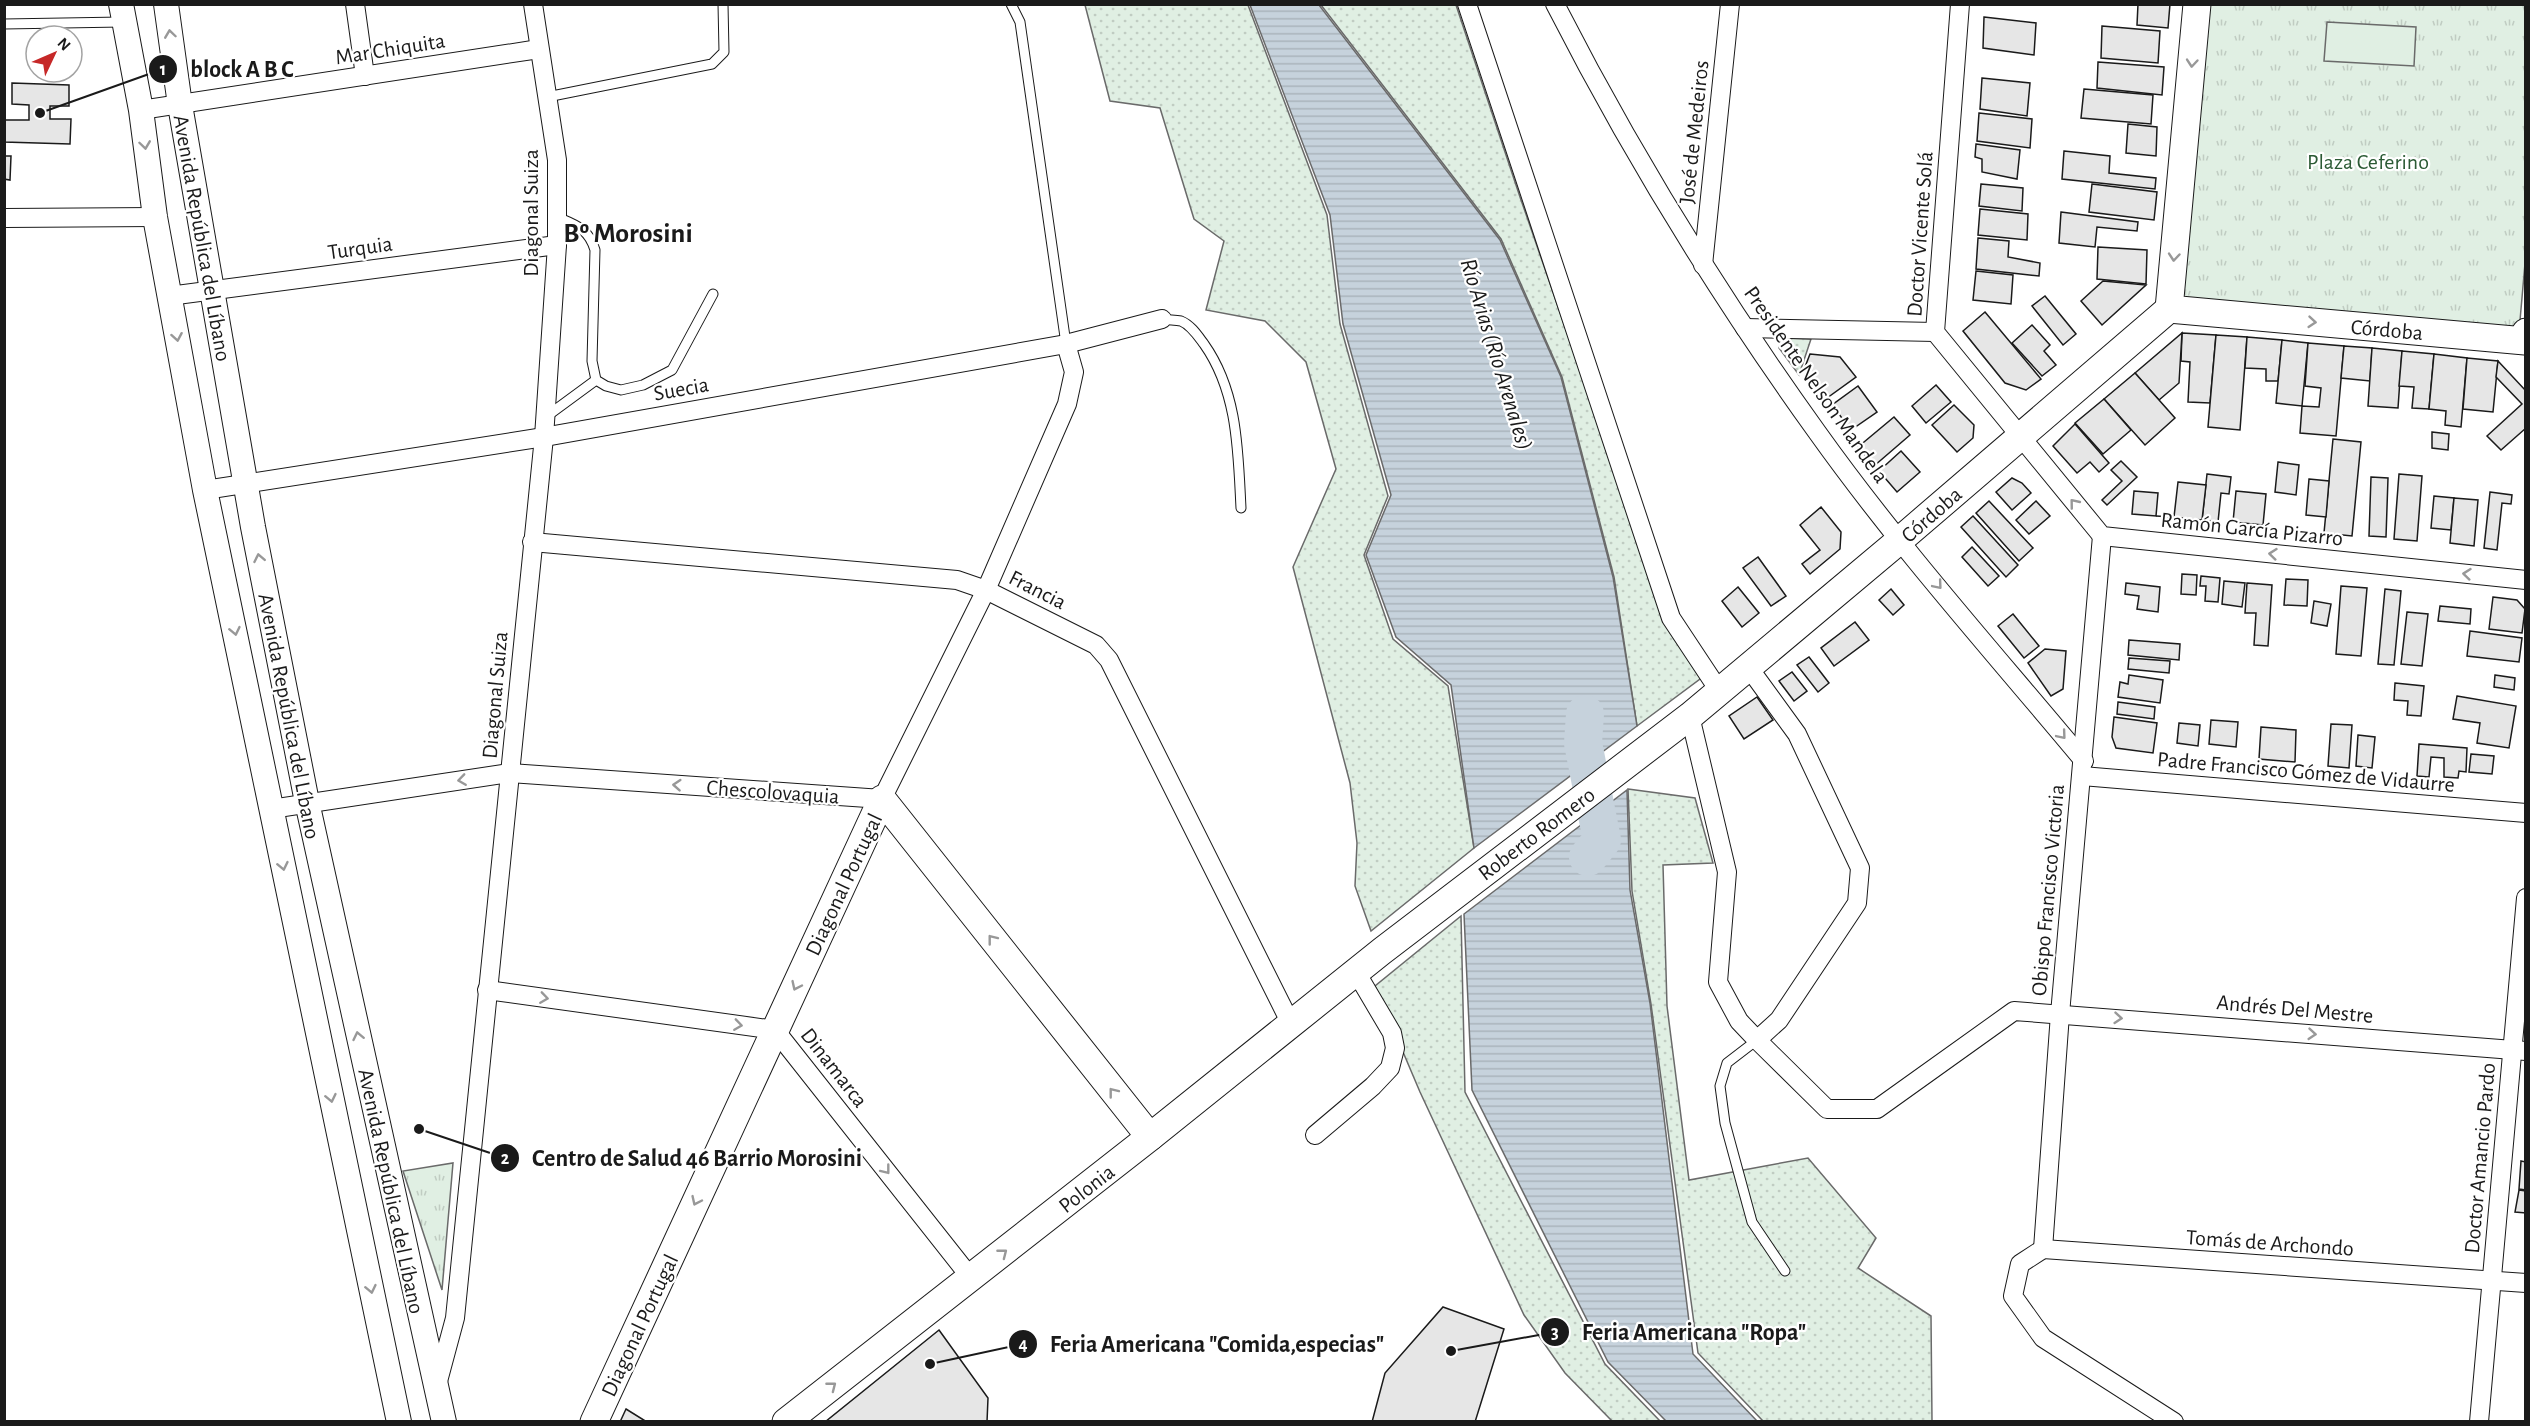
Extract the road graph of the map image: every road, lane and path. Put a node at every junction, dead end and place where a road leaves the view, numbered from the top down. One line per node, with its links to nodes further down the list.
1 (166, 4): 16 (street, Avenida República del Líbano, one-way to 1)
2 (355, 4): 14 (street)
3 (532, 4): 13 (street, Diagonal Suiza)
4 (723, 4): 15 (lane)
5 (1011, 4): 32 (lane)
6 (1467, 4): 46 (street)
7 (1556, 4): 22 (street, Presidente Nelson Mandela)
8 (1730, 4): 22 (street, José de Medeiros)
9 (1960, 4): 29 (street, Doctor Vicente Solá)
10 (2197, 4): 26 (main road, one-way to 26)
11 (123, 13): 12 (lane); 17 (street, Avenida República del Líbano)
12 (4, 24)
13 (539, 49): 14 (street, Mar Chiquita); 15 (street, Diagonal Suiza)
14 (365, 76): 16 (street, Mar Chiquita)
15 (547, 97): 19 (street, Diagonal Suiza)
16 (180, 105): 17 (street, Mar Chiquita); 23 (street, Avenida República del Líbano)
17 (141, 110): 18 (street, Avenida República del Líbano, one-way to 18)
18 (155, 217): 20 (street); 25 (street, Avenida República del Líbano)
19 (557, 217): 21 (street, Diagonal Suiza); 33 (lane)
20 (4, 218)
21 (557, 245): 23 (street, Turquia); 34 (street, Diagonal Suiza)
22 (1703, 265): 28 (street, Presidente Nelson Mandela)
23 (213, 291): 25 (street, Turquia); 37 (street, Avenida República del Líbano)
24 (713, 294): 33 (lane)
25 (170, 296): 38 (street, Avenida República del Líbano, one-way to 38)
26 (2169, 309): 31 (main road, Córdoba, one-way to 31); 36 (main road, Córdoba)
27 (1162, 319): 32 (street, Suecia); 39 (lane)
28 (1745, 328): 29 (street); 41 (street, Presidente Nelson Mandela)
29 (1935, 332): 36 (street, Doctor Vicente Solá)
30 (2526, 332): 31 (main road, Córdoba)
31 (2525, 342)
32 (1066, 344): 35 (street, Suecia); 44 (street, Diagonal Portugal)
33 (596, 380): 34 (lane)
34 (545, 418): 35 (street, Diagonal Suiza)
35 (544, 437): 37 (street, Suecia); 42 (street, Diagonal Suiza)
36 (2020, 437): 40 (street, one-way to 36); 41 (main road, Córdoba)
37 (246, 484): 38 (street, Suecia); 51 (street, Avenida República del Líbano, one-way to 37)
38 (205, 490): 52 (street, Avenida República del Líbano, one-way to 52)
39 (1241, 508)
40 (2102, 536): 43 (street, Ramón García Pizarro, one-way to 40); 48 (street, Obispo Francisco Victoria)
41 (1900, 540): 45 (main road, Córdoba); 48 (street, Presidente Nelson Mandela, one-way to 48)
42 (532, 542): 44 (street, Francia); 49 (street, Diagonal Suiza)
43 (2526, 580)
44 (986, 590): 50 (street, Diagonal Portugal); 59 (street, Francia)
45 (1749, 668): 46 (main road, Córdoba); 61 (street)
46 (1720, 692): 47 (main road, Córdoba)
47 (1690, 716): 55 (main road, Roberto Romero); 61 (street)
48 (2083, 769): 53 (street, Padre Francisco Gómez de Vidaurre); 58 (street, Obispo Francisco Victoria)
49 (510, 773): 50 (street, Chescolovaquia, one-way to 49); 51 (street, Chescolovaquia, one-way to 51); 57 (street, Diagonal Suiza)
50 (882, 799): 60 (main road, Diagonal Portugal, one-way to 60); 64 (main road, one-way to 50)
51 (307, 802): 52 (street, Chescolovaquia); 70 (street, Avenida República del Líbano, one-way to 51)
52 (271, 809): 71 (street, Avenida República del Líbano, one-way to 71)
53 (2526, 813)
54 (2526, 898): 62 (street, Doctor Amancio Pardo)
55 (1382, 951): 56 (main road, Polonia)
56 (1356, 972): 59 (main road, Polonia); 63 (street)
57 (486, 990): 60 (street, Dinamarca, one-way to 60); 70 (street, Diagonal Suiza)
58 (2060, 1014): 61 (street, Andrés Del Mestre); 62 (street, Andrés Del Mestre, one-way to 62); 65 (street, Obispo Francisco Victoria)
59 (1291, 1024): 64 (main road, Polonia)
60 (775, 1030): 67 (street, Dinamarca, one-way to 67); 73 (main road, Diagonal Portugal, one-way to 73)
61 (1757, 1040): 66 (lane)
62 (2519, 1050): 68 (street, Doctor Amancio Pardo)
63 (1315, 1135)
64 (1150, 1137): 67 (main road, Polonia, one-way to 64)
65 (2043, 1249): 68 (street, Tomás de Archondo); 75 (street)
66 (1785, 1271)
67 (971, 1278): 74 (main road, Polonia, one-way to 67)
68 (2493, 1283): 69 (street, Tomás de Archondo); 76 (street, Doctor Amancio Pardo)
69 (2526, 1284)
70 (436, 1388): 72 (street, Avenida República del Líbano)
71 (399, 1422)
72 (444, 1422)
73 (594, 1422)
74 (786, 1422)
75 (2174, 1422)
76 (2479, 1422)

